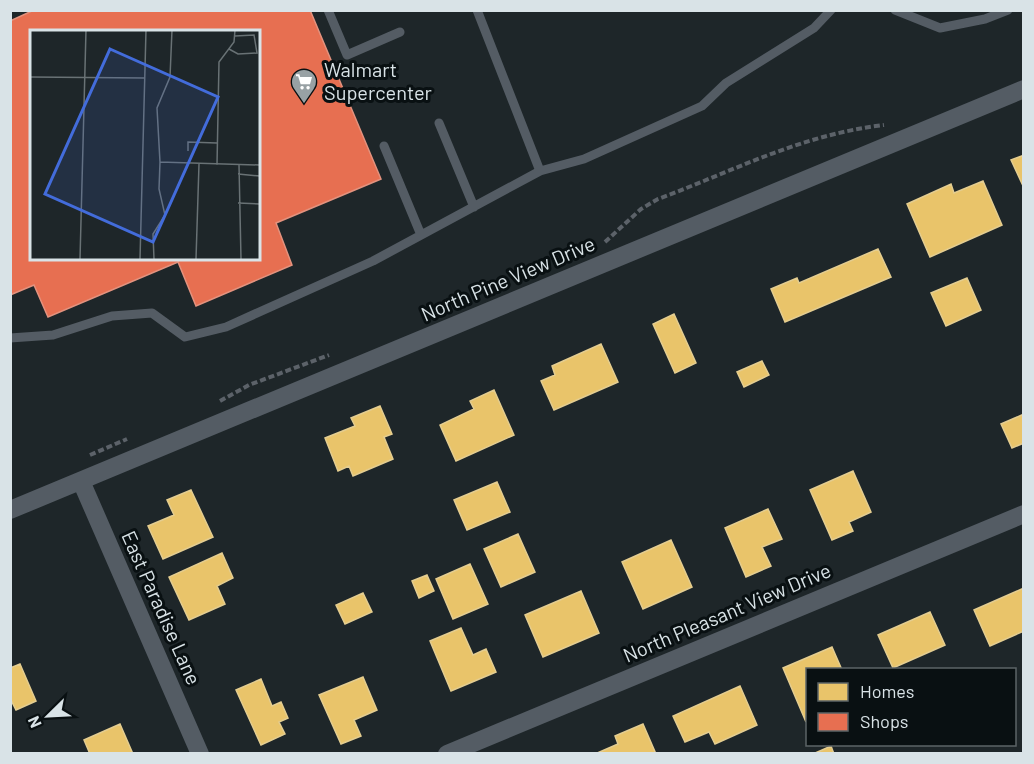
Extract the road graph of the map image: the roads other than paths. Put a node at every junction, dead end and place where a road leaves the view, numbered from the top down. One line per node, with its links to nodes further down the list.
1 (328, 10): 6 (lane)
2 (477, 10): 10 (lane)
3 (831, 10): 10 (lane)
4 (895, 10): 5 (lane)
5 (1008, 10)
6 (400, 32)
7 (1023, 89): 14 (street, North Pine View Drive)
8 (439, 123): 11 (lane)
9 (384, 146): 12 (lane)
10 (540, 171): 11 (lane)
11 (474, 207): 12 (lane)
12 (421, 236): 13 (lane)
13 (10, 338)
14 (81, 480): 15 (street, North Pine View Drive); 17 (street, East Paradise Lane)
15 (10, 510)
16 (1023, 514): 18 (street, North Pleasant View Drive)
17 (200, 753)
18 (447, 753)

